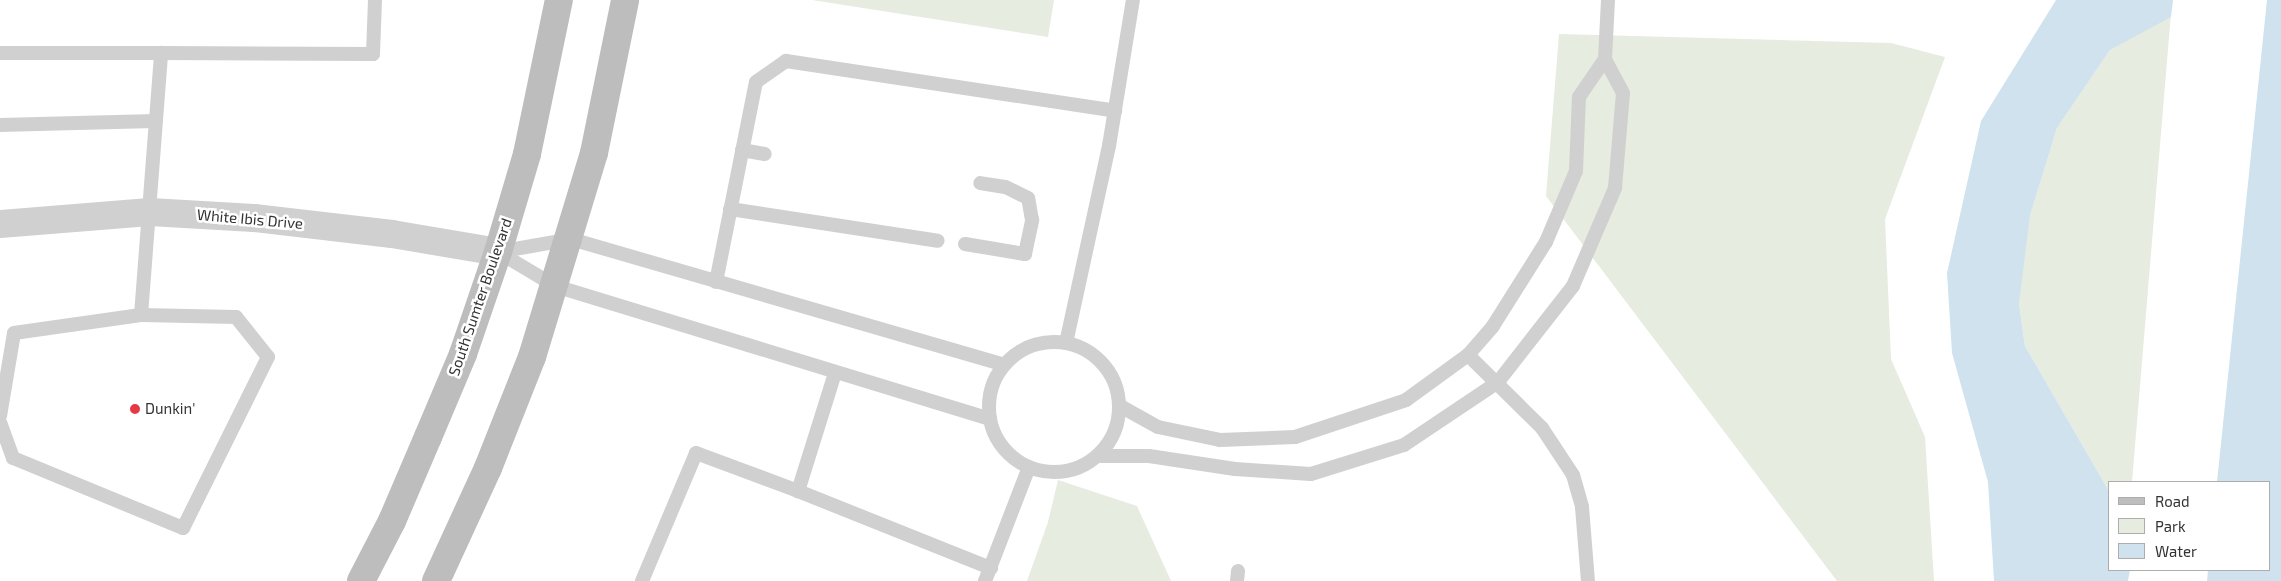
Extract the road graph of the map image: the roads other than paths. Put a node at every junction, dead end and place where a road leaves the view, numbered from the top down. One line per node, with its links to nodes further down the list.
1 (375, 0): 7 (lane)
2 (559, 0): 21 (main road, South Sumter Boulevard)
3 (625, 0): 18 (main road)
4 (1133, 0): 9 (lane)
5 (1608, 0): 8 (lane)
6 (0, 53): 7 (lane)
7 (160, 53): 10 (lane)
8 (1605, 59): 26 (lane); 29 (lane)
9 (1115, 111): 12 (lane); 25 (lane)
10 (155, 121): 11 (lane); 16 (lane)
11 (0, 125)
12 (742, 150): 13 (lane); 15 (lane)
13 (766, 154)
14 (980, 183): 20 (lane)
15 (730, 209): 19 (lane); 22 (lane)
16 (150, 212): 17 (street, White Ibis Drive); 21 (street, White Ibis Drive); 24 (lane)
17 (0, 224)
18 (571, 239): 21 (lane); 22 (lane); 23 (main road)
19 (938, 241)
20 (965, 244)
21 (498, 252): 23 (lane); 38 (main road, South Sumter Boulevard)
22 (716, 282): 27 (lane)
23 (555, 286): 28 (lane); 39 (main road)
24 (141, 315): 31 (lane); 33 (lane)
25 (1066, 343): 27 (lane); 30 (lane)
26 (1468, 355): 29 (lane); 30 (lane)
27 (1004, 365): 32 (lane)
28 (835, 373): 32 (lane); 36 (lane)
29 (1498, 382): 34 (lane); 41 (lane)
30 (1120, 406): 34 (lane)
31 (0, 416)
32 (990, 419): 35 (lane)
33 (0, 423)
34 (1098, 456): 35 (lane)
35 (1030, 467): 37 (lane)
36 (798, 491): 37 (lane); 40 (lane)
37 (988, 575)
38 (361, 581)
39 (436, 581)
40 (642, 581)
41 (1588, 581)

